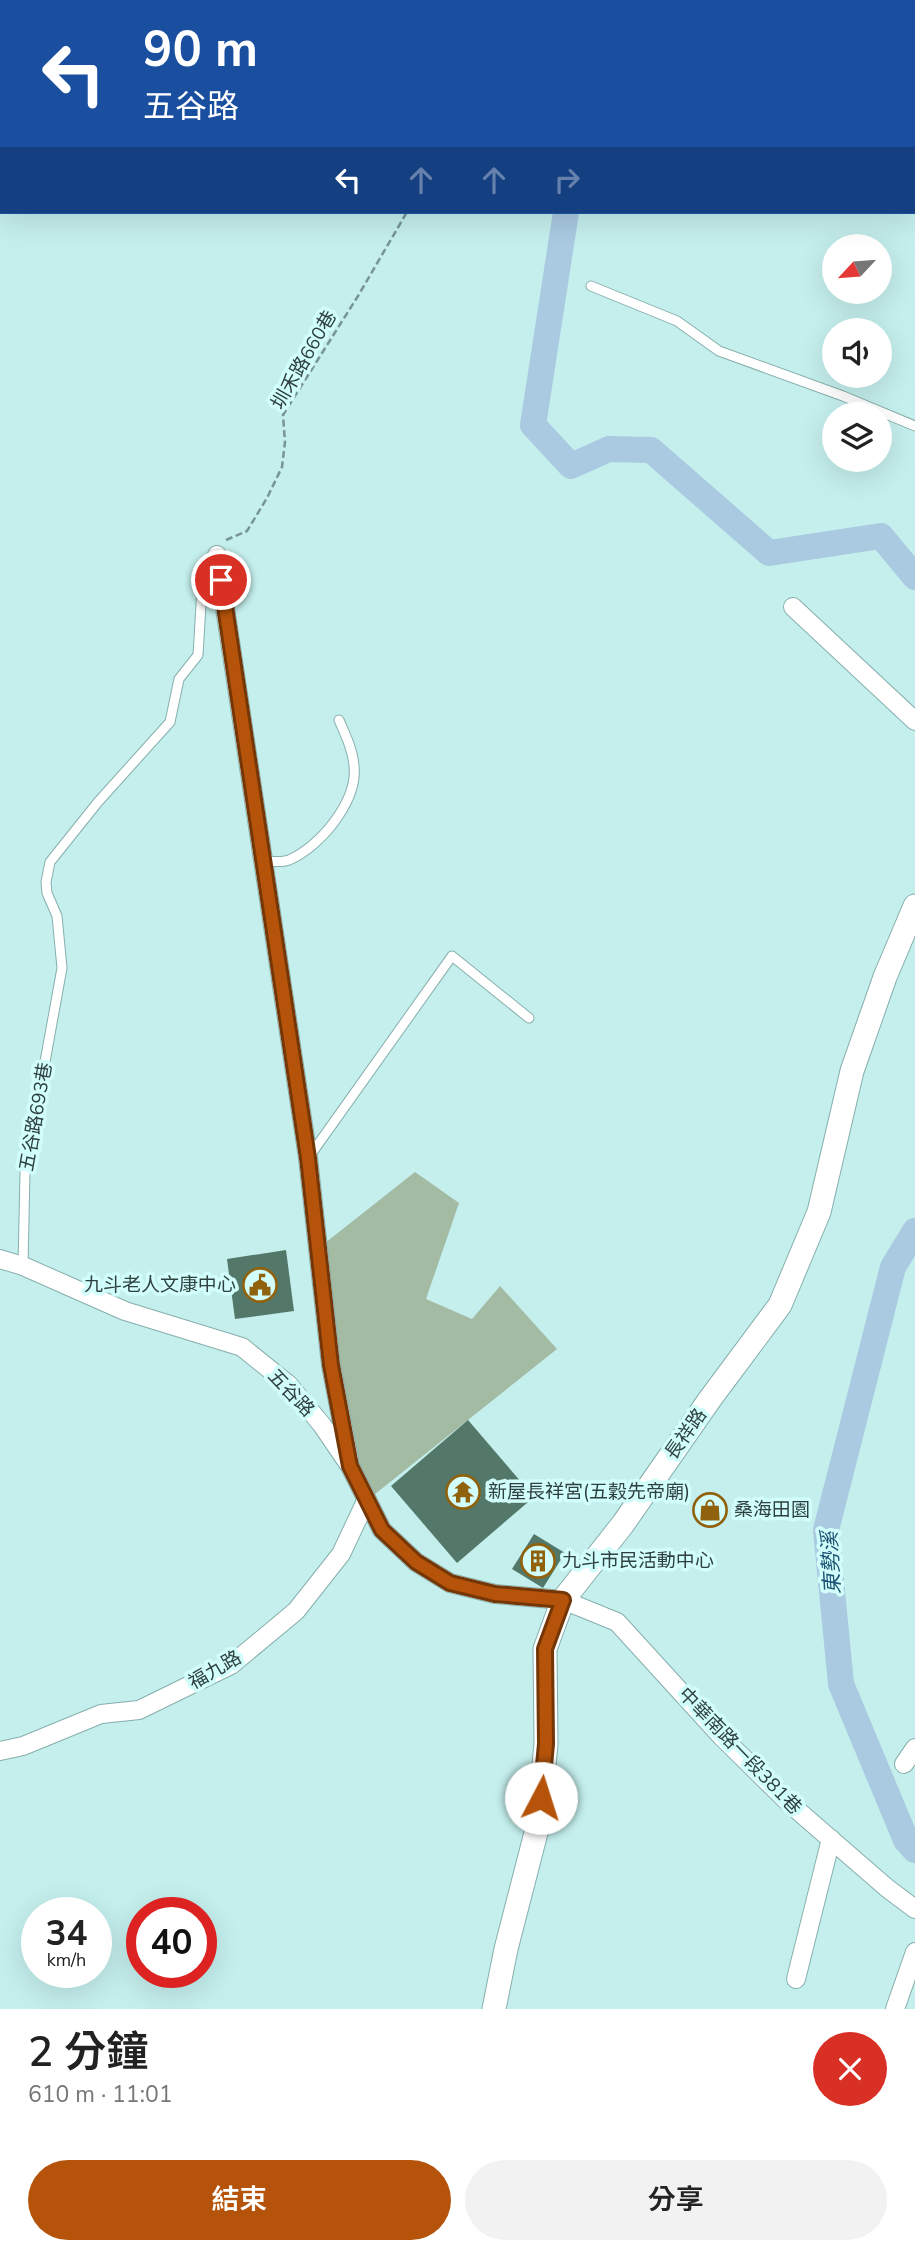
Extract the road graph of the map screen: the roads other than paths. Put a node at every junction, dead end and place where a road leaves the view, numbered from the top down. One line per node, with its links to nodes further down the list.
1 (590, 286): 2 (lane)
2 (915, 426)
3 (217, 555): 7 (street); 12 (lane, 五谷路693巷)
4 (793, 607): 6 (street)
5 (339, 720): 7 (lane)
6 (915, 721)
7 (262, 861): 10 (street)
8 (915, 906): 15 (street, 長祥路)
9 (529, 1018): 10 (lane)
10 (308, 1158): 13 (street)
11 (0, 1259): 12 (street, 五谷路)
12 (23, 1266): 13 (street, 五谷路)
13 (350, 1466): 14 (street, 五谷路)
14 (366, 1501): 15 (street, 五谷路); 17 (street, 福九路)
15 (563, 1600): 19 (street, 中華南路一段381巷); 23 (street, 長祥路)
16 (915, 1748): 18 (street)
17 (0, 1751)
18 (904, 1764)
19 (831, 1839): 20 (street, 中華南路一段381巷); 22 (street)
20 (915, 1909)
21 (915, 1952): 24 (street)
22 (796, 1979)
23 (494, 2009)
24 (895, 2009)

